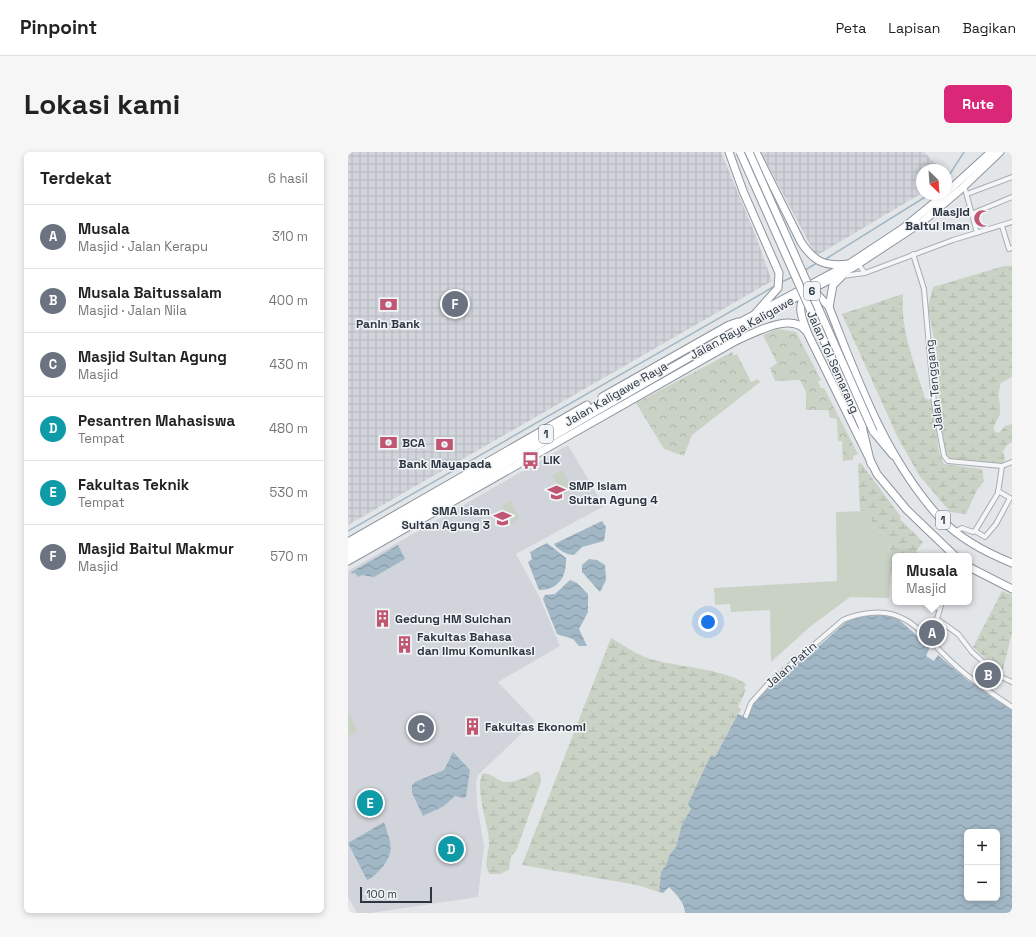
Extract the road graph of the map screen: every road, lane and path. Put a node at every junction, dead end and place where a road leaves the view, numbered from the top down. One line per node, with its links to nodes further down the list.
1 (728, 152): 26 (highway)
2 (740, 152): 33 (highway, Jalan Tol Semarang / 6, bridge)
3 (748, 152): 31 (highway, Jalan Tol Semarang / 6, bridge)
4 (756, 152): 19 (highway)
5 (991, 152): 8 (highway)
6 (1000, 152): 8 (highway)
7 (1012, 178): 10 (street)
8 (963, 183): 9 (highway); 10 (street); 19 (highway)
9 (952, 190)
10 (967, 194): 13 (street)
11 (1012, 197): 13 (street)
12 (938, 200): 19 (highway)
13 (971, 214): 16 (street)
14 (1012, 222): 15 (street)
15 (1002, 226): 16 (street); 17 (street)
16 (977, 233): 18 (street)
17 (1012, 248)
18 (914, 254): 20 (street); 34 (street, Jalan Tenggang)
19 (853, 266): 20 (street); 21 (highway); 22 (highway); 23 (highway)
20 (865, 273): 21 (street)
21 (842, 276): 25 (highway)
22 (825, 277): 23 (highway); 24 (highway)
23 (808, 291): 24 (highway, 1); 25 (highway, 1); 28 (highway); 30 (highway, Jalan Raya Kaligawe)
24 (779, 300): 26 (highway, Jalan Kaligawe Raya / 1)
25 (829, 307): 31 (highway, 1)
26 (755, 314): 27 (highway, Jalan Kaligawe Raya / 1)
27 (744, 320): 38 (highway); 39 (highway, Jalan Kaligawe Raya / 1)
28 (808, 334): 29 (highway, 1); 33 (highway, 1)
29 (739, 340): 30 (highway, 1); 42 (highway)
30 (676, 364): 41 (highway, Jalan Kaligawe Raya / 1)
31 (893, 455): 36 (highway, 1)
32 (1012, 462): 34 (street)
33 (871, 464): 40 (highway, 1)
34 (1002, 466): 35 (street)
35 (998, 492): 37 (street); 37 (street)
36 (956, 531): 37 (street); 43 (highway, 1)
37 (975, 531)
38 (348, 542)
39 (348, 548)
40 (948, 552)
41 (348, 555)
42 (348, 561)
43 (1012, 563)
44 (972, 569): 45 (highway)
45 (1012, 589)
46 (931, 605): 48 (street)
47 (941, 605): 48 (street)
48 (940, 609): 49 (street)
49 (937, 619): 50 (street); 51 (street)
50 (926, 635): 52 (street); 53 (street, Jalan Patin)
51 (1012, 682)
52 (1012, 707)
53 (746, 716)

